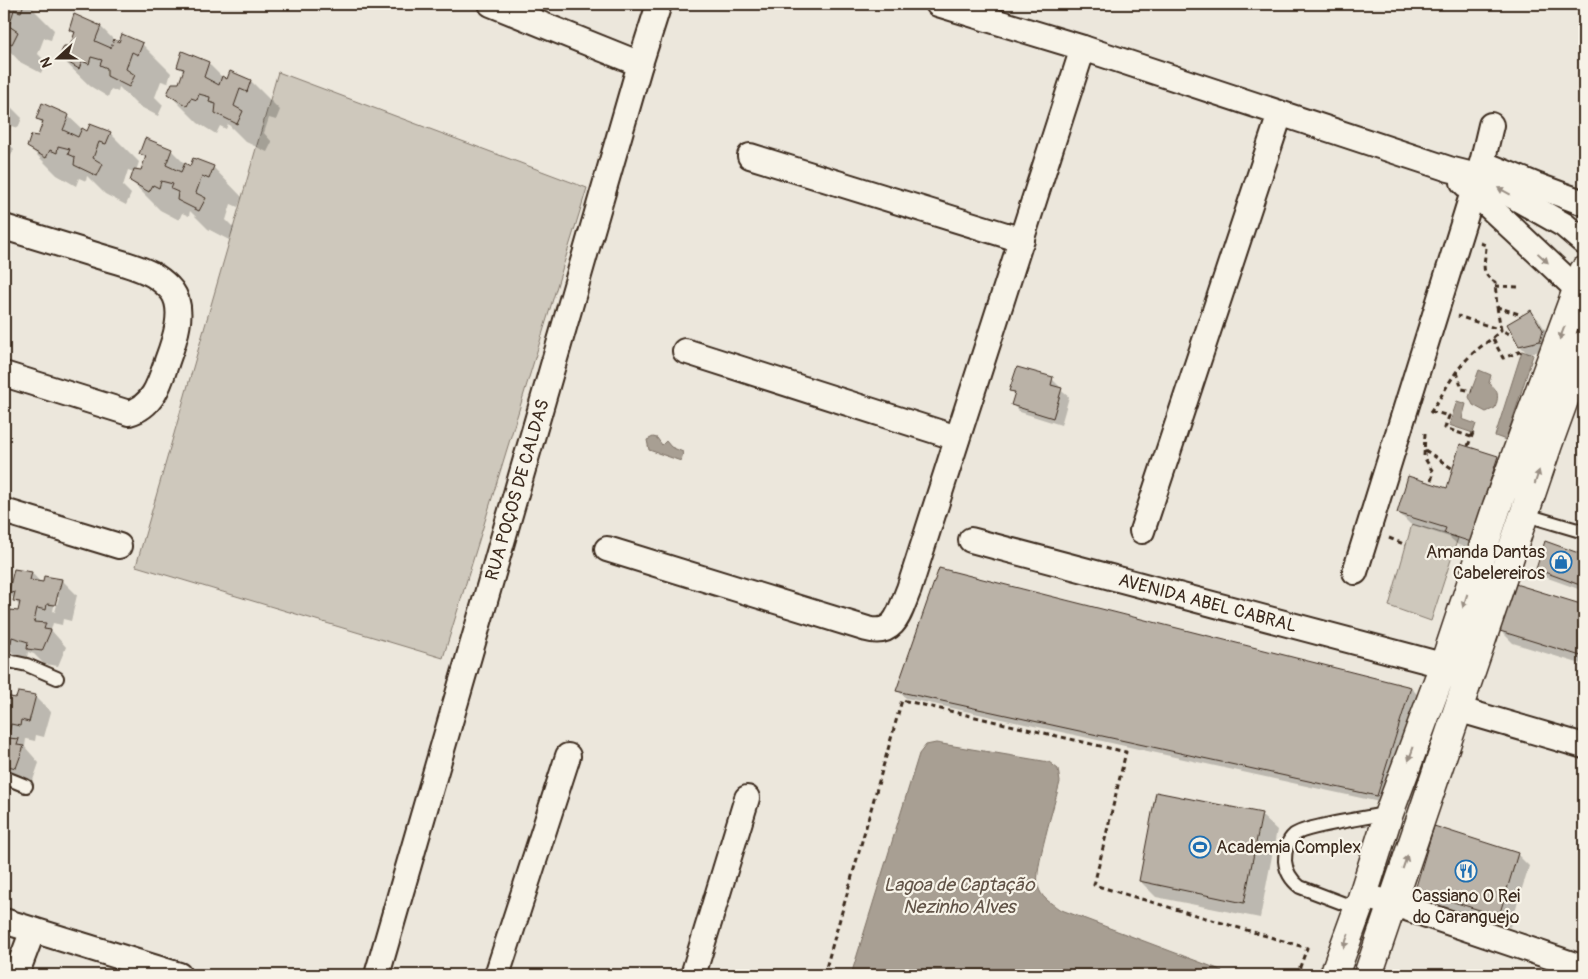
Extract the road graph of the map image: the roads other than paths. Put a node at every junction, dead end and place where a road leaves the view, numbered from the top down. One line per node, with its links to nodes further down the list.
1 (491, 4): 5 (street)
2 (659, 4): 5 (street, RUA POÇOS DE CALDAS)
3 (938, 4): 4 (street)
4 (1082, 48): 6 (street); 12 (street)
5 (640, 64): 45 (street, RUA POÇOS DE CALDAS)
6 (1280, 114): 9 (street); 21 (street)
7 (1491, 125): 9 (street)
8 (750, 156): 12 (street)
9 (1477, 176): 10 (street); 13 (street, one-way to 9); 14 (street, one-way to 14); 26 (street)
10 (1584, 203)
11 (4, 227): 17 (street)
12 (1022, 240): 18 (street)
13 (1584, 242)
14 (1581, 280): 19 (main road, one-way to 19)
15 (1584, 345): 19 (main road, one-way to 15)
16 (685, 351): 18 (street)
17 (4, 374)
18 (958, 438): 25 (street)
19 (1511, 510): 22 (lane); 28 (main road)
20 (4, 511): 24 (street)
21 (1142, 531)
22 (1584, 532)
23 (971, 540): 28 (street, AVENIDA ABEL CABRAL)
24 (119, 546)
25 (607, 549)
26 (1355, 572)
27 (4, 660): 29 (lane)
28 (1457, 669): 30 (main road); 36 (main road, one-way to 36)
29 (57, 678)
30 (1457, 709): 31 (street); 38 (main road, one-way to 30)
31 (1584, 746)
32 (568, 756): 46 (street)
33 (4, 777): 34 (lane)
34 (26, 786)
35 (747, 798): 47 (street)
36 (1389, 813): 37 (main road); 37 (lane)
37 (1360, 902): 38 (street); 48 (main road, one-way to 48)
38 (1391, 904): 42 (street); 49 (main road)
39 (4, 921): 40 (street)
40 (34, 930): 41 (street); 43 (street)
41 (132, 968): 44 (street)
42 (1584, 968)
43 (16, 975)
44 (179, 975)
45 (377, 975)
46 (497, 975)
47 (693, 975)
48 (1334, 975)
49 (1368, 975)

